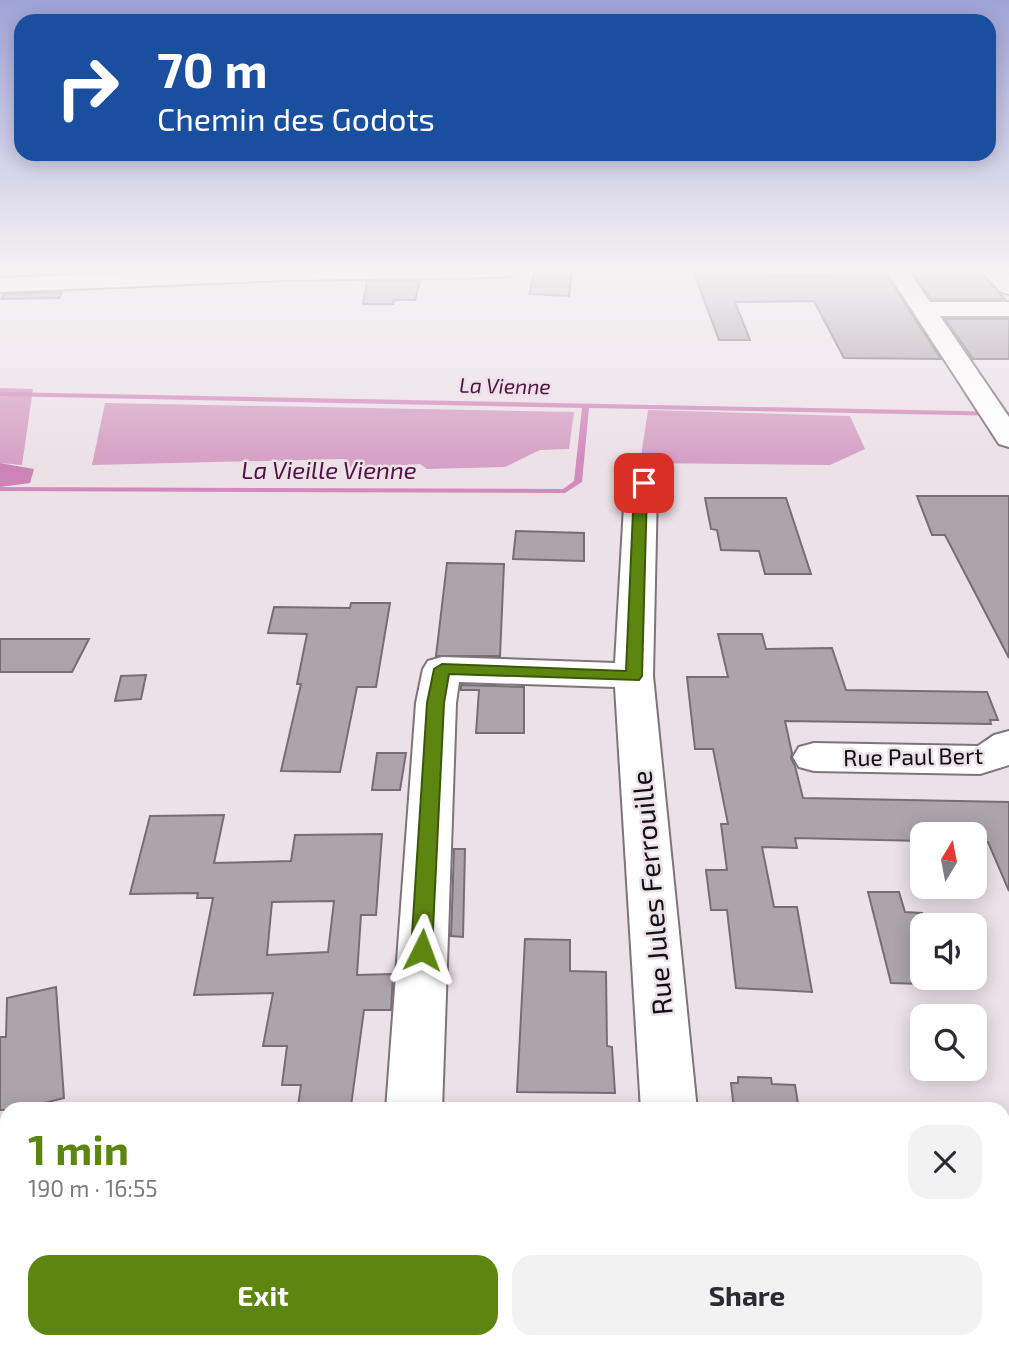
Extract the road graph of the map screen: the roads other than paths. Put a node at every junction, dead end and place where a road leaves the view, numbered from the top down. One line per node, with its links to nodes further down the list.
1 (938, 333): 2 (street)
2 (998, 422)
3 (644, 483): 4 (street, Rue Jules Ferrouille)
4 (634, 676): 7 (street); 8 (street, Rue Jules Ferrouille)
5 (1009, 745): 6 (street, Rue Paul Bert)
6 (814, 757)
7 (414, 1102)
8 (668, 1102)

